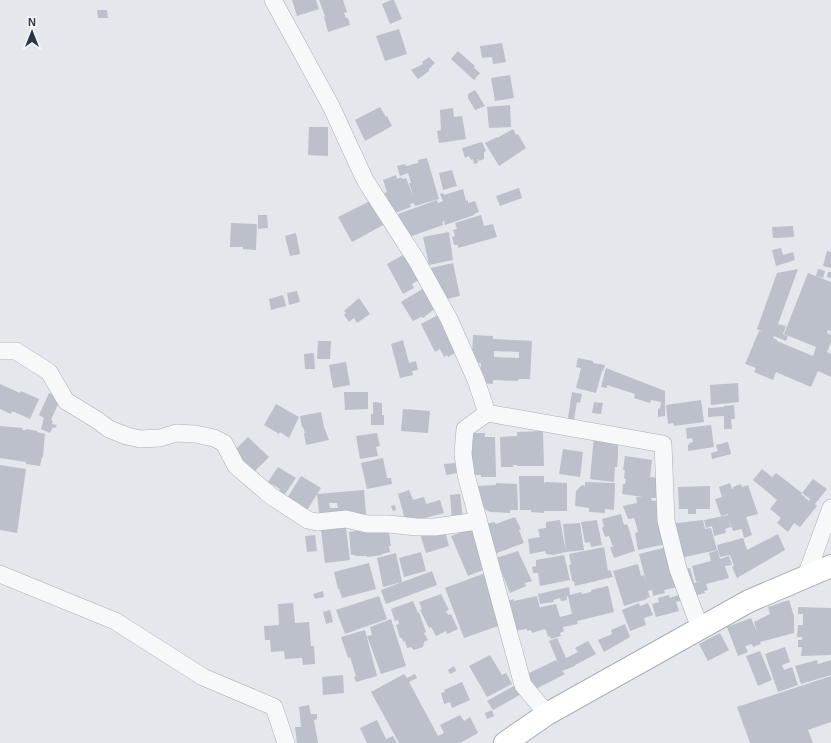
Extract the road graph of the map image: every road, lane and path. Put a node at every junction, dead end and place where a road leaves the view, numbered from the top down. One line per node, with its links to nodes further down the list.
1 (273, 0): 3 (street)
2 (0, 351): 5 (street)
3 (487, 413): 5 (street); 9 (street)
4 (831, 508): 8 (street)
5 (478, 521): 10 (street)
6 (831, 566): 8 (main road)
7 (0, 574): 11 (street)
8 (806, 576): 9 (main road)
9 (700, 628): 10 (main road)
10 (547, 714): 12 (main road)
11 (286, 743)
12 (505, 743)

